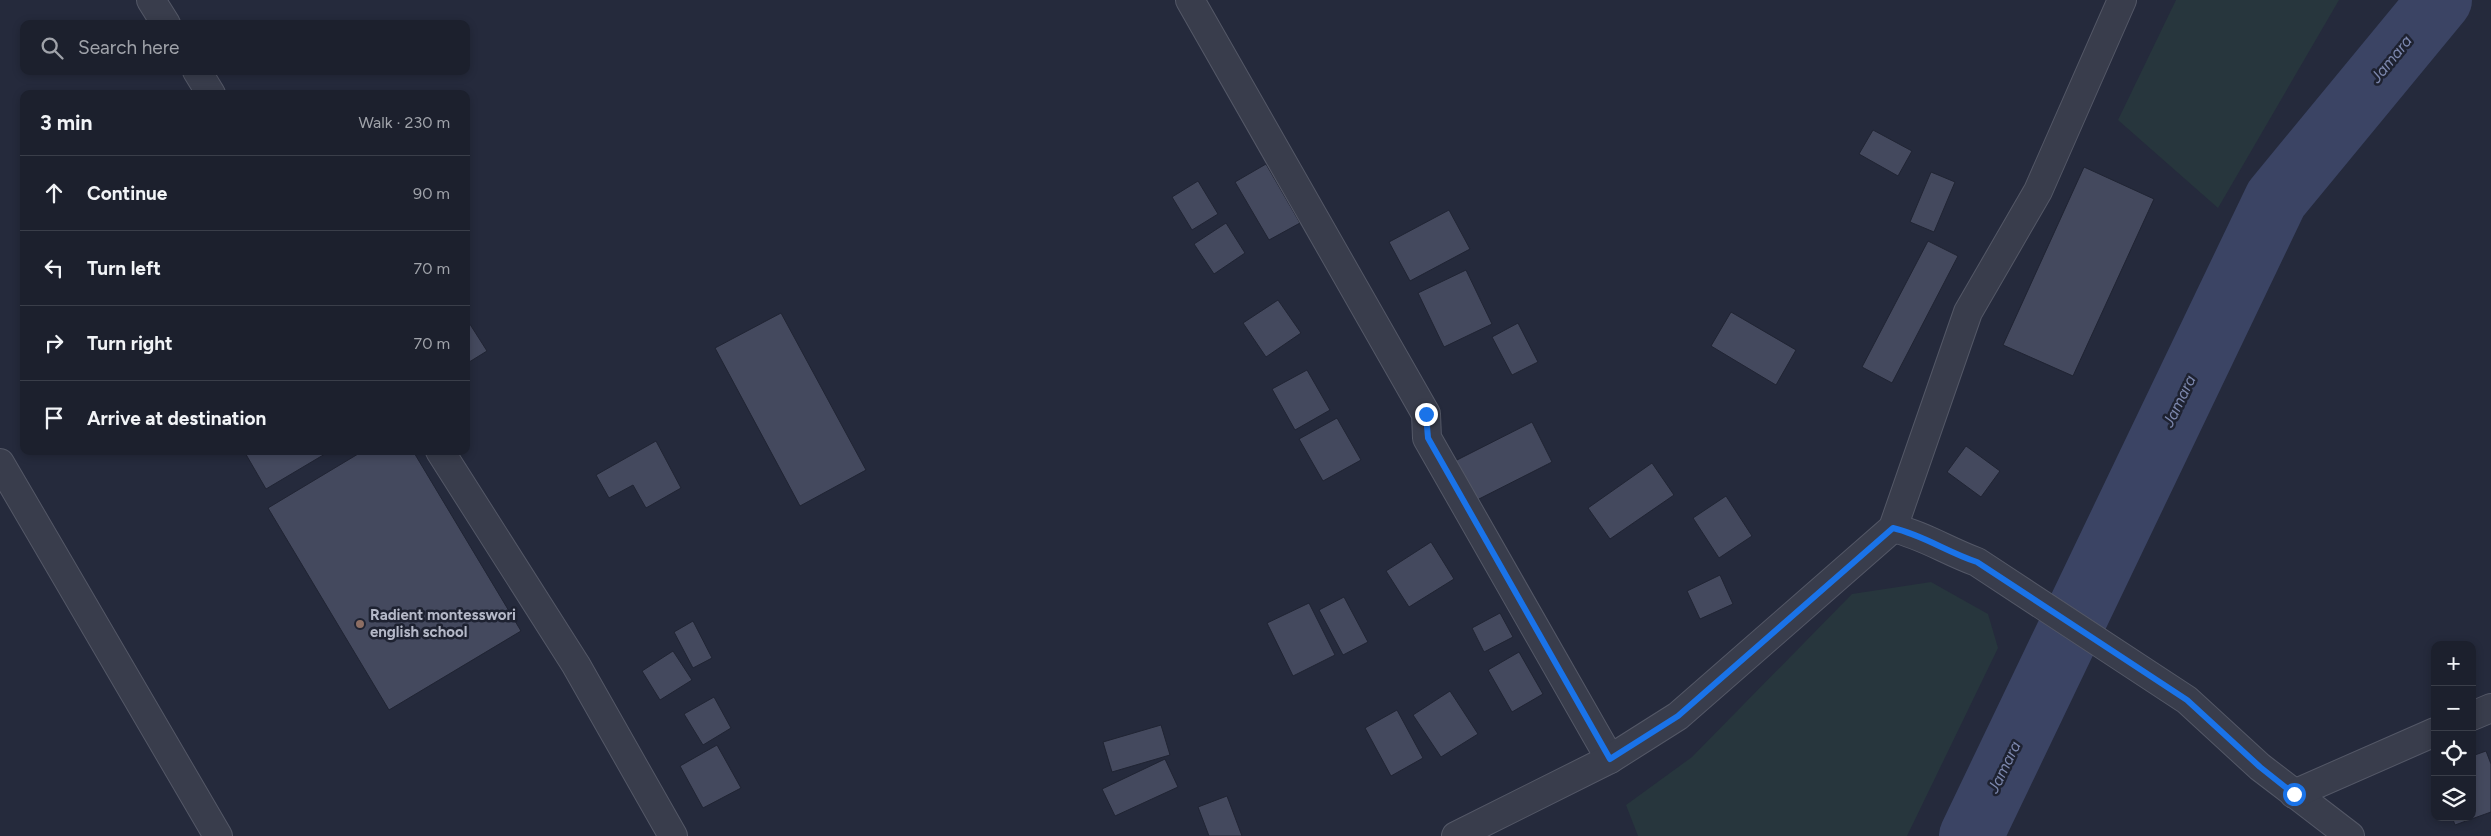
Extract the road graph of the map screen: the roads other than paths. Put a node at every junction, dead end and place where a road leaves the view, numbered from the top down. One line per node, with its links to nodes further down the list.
1 (151, 0): 4 (street)
2 (1190, 0): 13 (street)
3 (2122, 0): 9 (street)
4 (164, 20)
5 (199, 75): 6 (street)
6 (209, 90)
7 (443, 455): 16 (street)
8 (0, 462): 15 (street)
9 (1893, 528): 13 (street); 14 (street)
10 (2491, 708): 11 (street)
11 (2476, 714)
12 (2431, 734): 14 (street)
13 (1610, 759): 17 (street)
14 (2294, 794): 18 (street)
15 (218, 836)
16 (672, 836)
17 (1456, 836)
18 (2350, 836)

